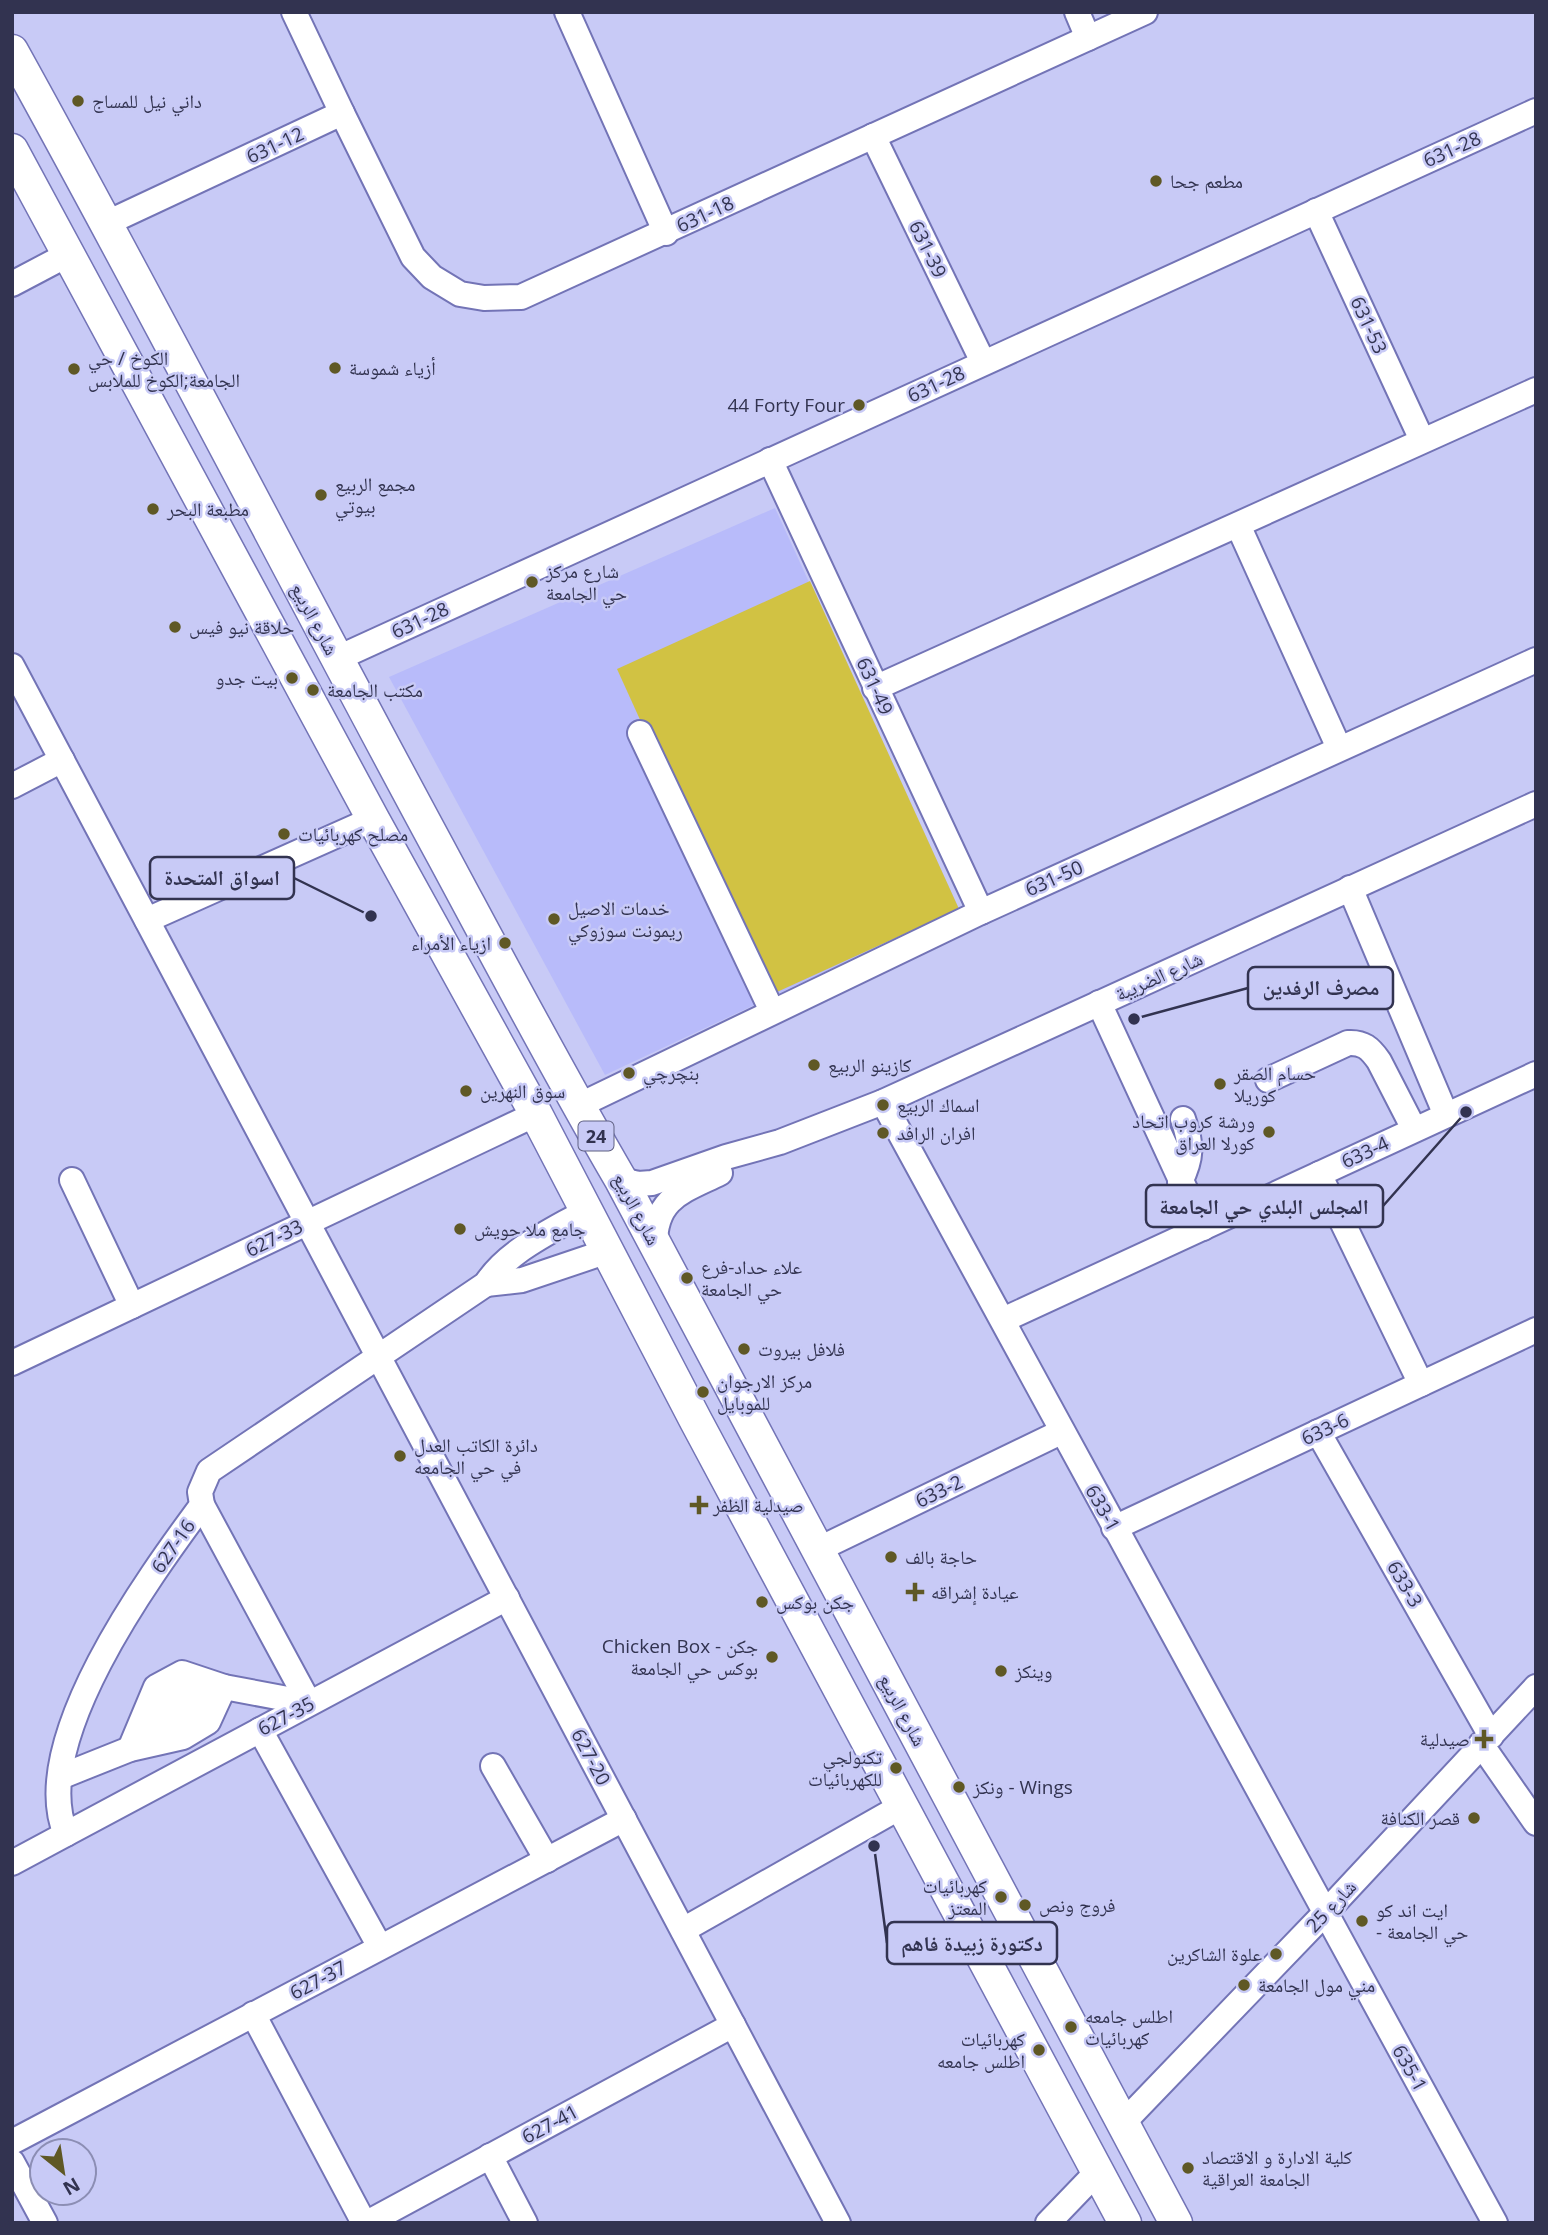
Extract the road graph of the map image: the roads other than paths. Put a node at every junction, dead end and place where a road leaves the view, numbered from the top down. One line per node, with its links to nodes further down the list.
1 (294, 12): 8 (street)
2 (1077, 12): 5 (street)
3 (1145, 12): 5 (street, 631-18)
4 (575, 15): 13 (street)
5 (1088, 38): 9 (street, 631-18)
6 (12, 51): 12 (main road, شارع الربيع / 24)
7 (1536, 111): 11 (street, 631-28)
8 (342, 113): 12 (street, 631-12); 13 (street, 631-18)
9 (873, 136): 13 (street, 631-18); 16 (street, 631-39)
10 (12, 150): 14 (main road, 24)
11 (1316, 211): 16 (street, 631-28); 19 (street, 631-53)
12 (107, 223): 18 (main road, شارع الربيع / 24)
13 (666, 233)
14 (67, 255): 15 (street); 20 (main road, 24)
15 (12, 284)
16 (984, 362): 21 (street, 631-28)
17 (1536, 390): 19 (street)
18 (213, 424): 20 (main road); 23 (main road, شارع الربيع / 24)
19 (1422, 440): 22 (street)
20 (171, 447): 32 (main road, 24)
21 (770, 460): 23 (street, 631-28); 26 (street, 631-49)
22 (1238, 526): 26 (street); 28 (street)
23 (336, 659): 41 (main road, شارع الربيع / 24)
24 (1536, 660): 28 (street, 631-50)
25 (12, 666): 29 (street, 627-20)
26 (875, 688): 34 (street, 631-49)
27 (640, 733): 37 (street)
28 (1339, 748): 34 (street, 631-50)
29 (62, 760): 30 (street); 35 (street, 627-20)
30 (12, 786)
31 (1536, 804): 33 (street, شارع الضريبة)
32 (373, 819): 35 (street); 42 (main road, 24)
33 (1350, 888): 36 (street, شارع الضريبة); 43 (street)
34 (981, 912): 37 (street, 631-50)
35 (147, 920): 52 (street, 627-20)
36 (1100, 1003): 40 (street, شارع الضريبة); 50 (street)
37 (772, 1011): 41 (street, 631-50)
38 (1536, 1074): 43 (street, 633-4)
39 (1268, 1080): 45 (street)
40 (883, 1102): 46 (street, شارع الضريبة); 58 (street, 633-1)
41 (578, 1106): 49 (main road, شارع الربيع / 24)
42 (536, 1114): 51 (main road, 24); 52 (street, 627-33)
43 (1446, 1115): 45 (street, 633-4)
44 (1183, 1119): 50 (street)
45 (1414, 1129): 47 (street, 633-4)
46 (780, 1142): 49 (street, شارع الضريبة); 54 (street, شارع الضريبة)
47 (1320, 1174): 53 (street, 633-4); 62 (street)
48 (72, 1180): 57 (street)
49 (621, 1180): 54 (main road, شارع الربيع / 24)
50 (1180, 1182): 53 (street)
51 (586, 1211): 55 (main road, 24); 56 (street, 627-16)
52 (307, 1223): 57 (street, 627-33); 60 (street, 627-20)
53 (1203, 1227): 58 (street, 633-4)
54 (655, 1244): 67 (main road, شارع الربيع / 24)
55 (608, 1251): 56 (street, 627-16); 77 (main road, 24)
56 (486, 1284): 60 (street, 627-16)
57 (132, 1306): 61 (street, 627-33)
58 (1003, 1320): 63 (street, 633-1)
59 (1536, 1330): 62 (street, 633-6)
60 (379, 1357): 65 (street, 627-16); 68 (street, 627-20)
61 (12, 1363)
62 (1421, 1384): 64 (street, 633-6)
63 (1061, 1432): 66 (street, 633-1); 67 (street, 633-2)
64 (1318, 1432): 66 (street, 633-6); 73 (street, 633-3)
65 (202, 1505): 71 (street); 76 (street, 627-16)
66 (1114, 1528): 83 (street, 633-1)
67 (817, 1550): 84 (main road, شارع الربيع / 24)
68 (507, 1598): 71 (street, 627-35); 78 (street, 627-20)
69 (1536, 1686): 73 (street, شارع 25)
70 (224, 1687): 71 (street); 74 (street); 74 (street)
71 (309, 1703): 72 (street, 627-35)
72 (260, 1730): 80 (street, 627-35); 86 (street)
73 (1486, 1740): 79 (street, 633-3); 83 (street, شارع 25)
74 (130, 1749): 76 (street)
75 (493, 1766): 81 (street)
76 (60, 1777): 80 (street, 627-16)
77 (902, 1806): 85 (street); 87 (main road, 24)
78 (624, 1819): 81 (street, 627-37); 85 (street, 627-20)
79 (1536, 1823)
80 (66, 1834): 82 (street)
81 (547, 1860): 86 (street, 627-37)
82 (12, 1863)
83 (1325, 1913): 92 (street, شارع 25); 104 (street, 635-1)
84 (1019, 1929): 87 (main road); 88 (main road, شارع الربيع / 24)
85 (683, 1930): 90 (street, 627-20)
86 (380, 1947): 89 (street, 627-37)
87 (982, 1953): 91 (main road, 24)
88 (1059, 2003): 91 (main road); 92 (main road, شارع الربيع / 24)
89 (253, 2014): 93 (street, 627-37); 98 (street)
90 (733, 2025): 94 (street, 627-41); 100 (street, 627-20)
91 (1020, 2025): 96 (main road, 24)
92 (1123, 2123): 103 (main road, شارع الربيع / 24)
93 (12, 2142)
94 (490, 2156): 98 (street, 627-41); 99 (street)
95 (12, 2162): 97 (street)
96 (1099, 2170): 101 (street); 102 (main road, 24)
97 (45, 2223)
98 (365, 2223)
99 (525, 2223)
100 (838, 2223)
101 (1048, 2223)
102 (1125, 2223)
103 (1176, 2223)
104 (1495, 2223)

